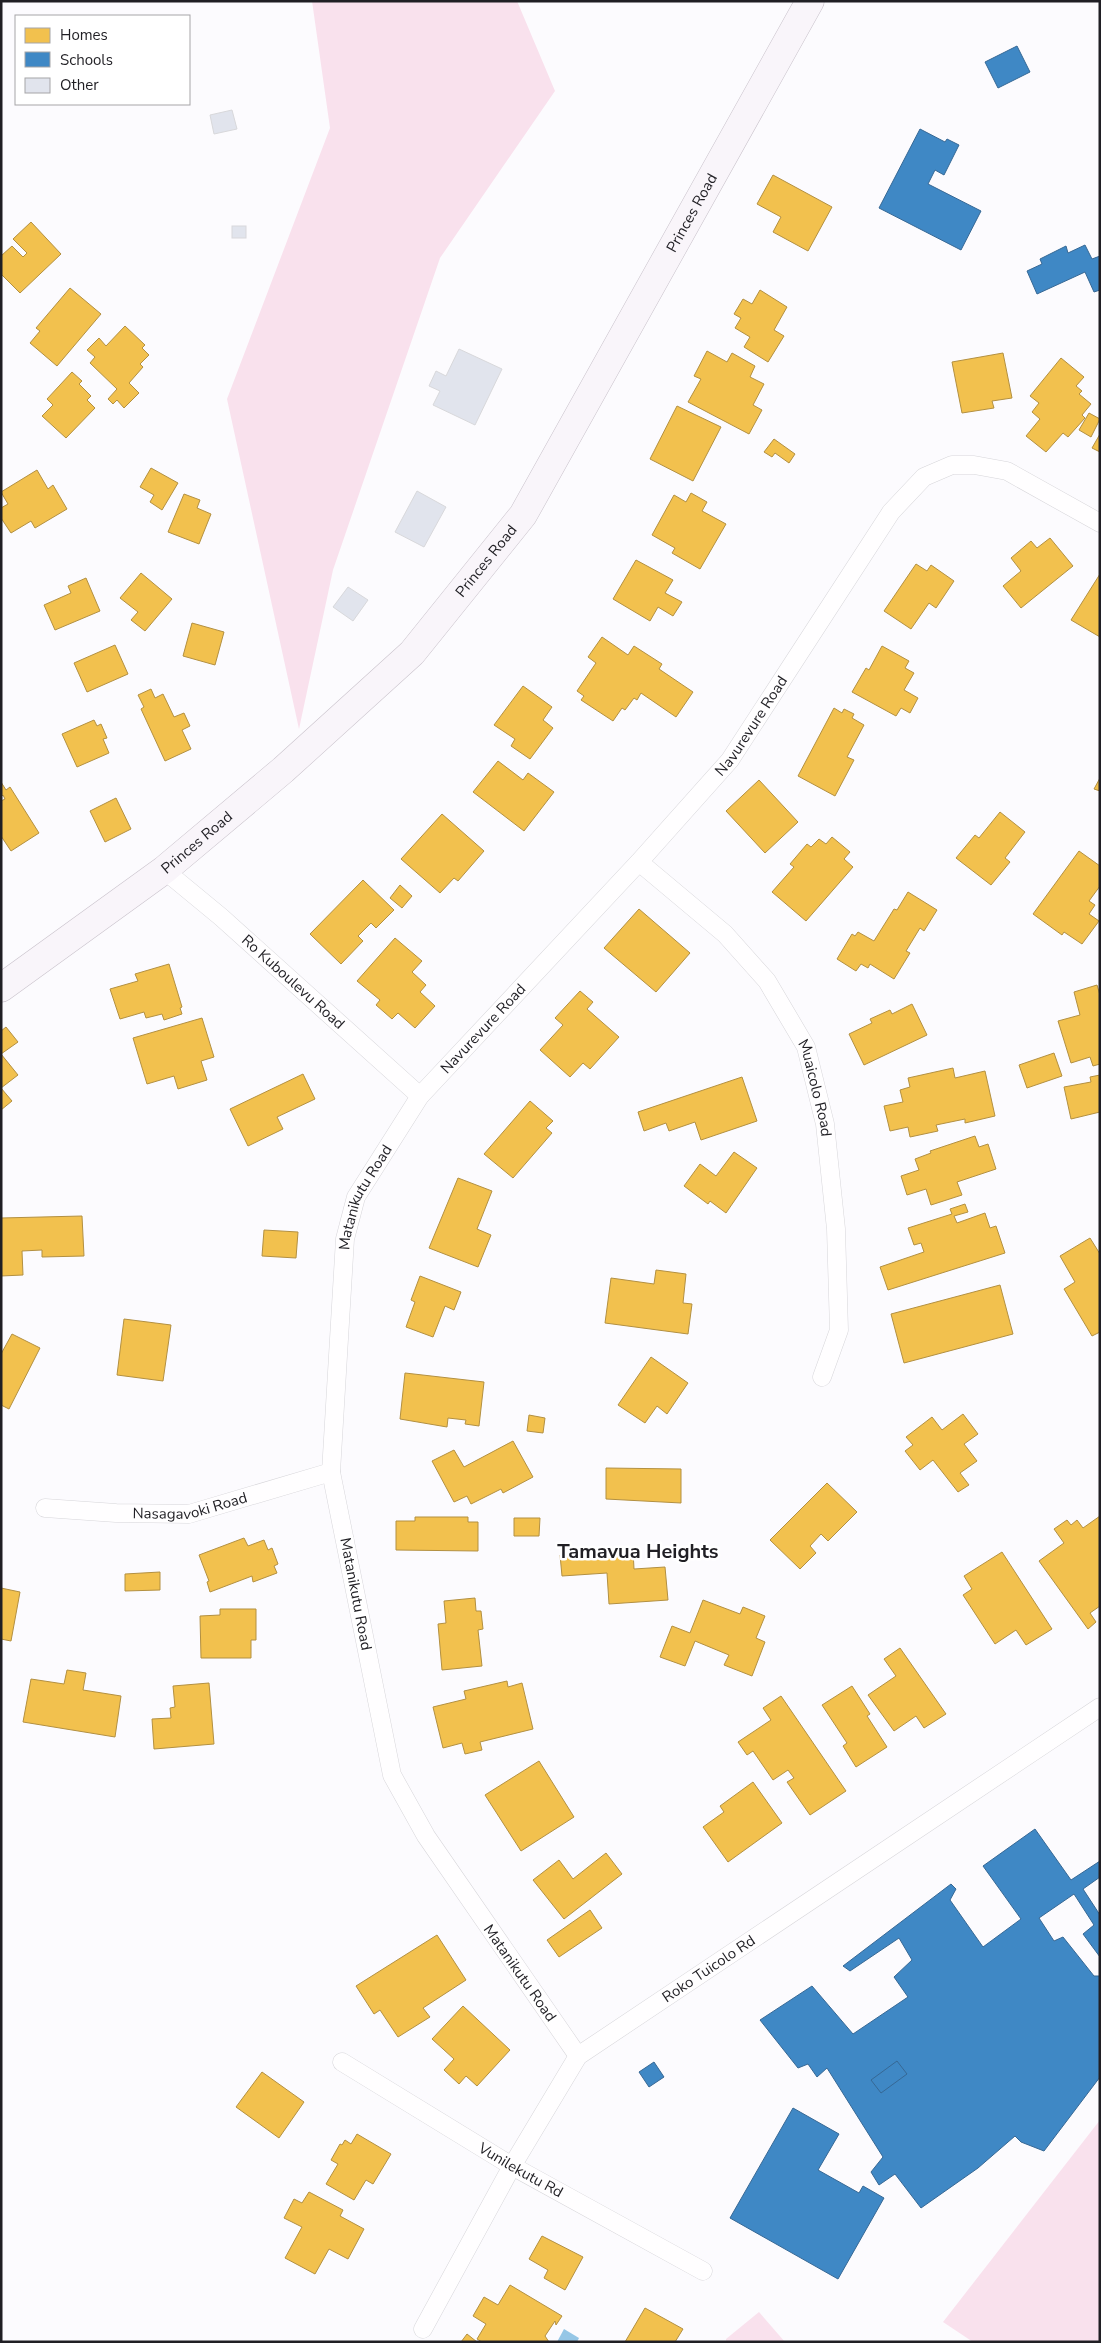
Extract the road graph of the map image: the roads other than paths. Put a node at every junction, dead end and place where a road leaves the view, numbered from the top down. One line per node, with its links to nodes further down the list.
1 (810, 1): 4 (main road, Princes Road)
2 (1100, 523): 3 (street, Navurevure Road)
3 (639, 862): 6 (street, Navurevure Road); 7 (street, Muaicolo Road)
4 (164, 870): 5 (main road, Princes Road); 6 (street, Ro Kuboulevu Road)
5 (1, 988)
6 (420, 1096): 8 (street, Matanikutu Road)
7 (822, 1377)
8 (331, 1472): 9 (street, Nasagavoki Road); 11 (street, Matanikutu Road)
9 (45, 1508)
10 (1100, 1706): 11 (street, Roko Tuicolo Rd)
11 (578, 2056): 13 (street, Roko Tuicolo Rd)
12 (342, 2062): 13 (street, Vunilekutu Rd)
13 (512, 2166): 14 (street, Vunilekutu Rd); 15 (street, Roko Tuicolo Rd)
14 (702, 2271)
15 (423, 2329)

